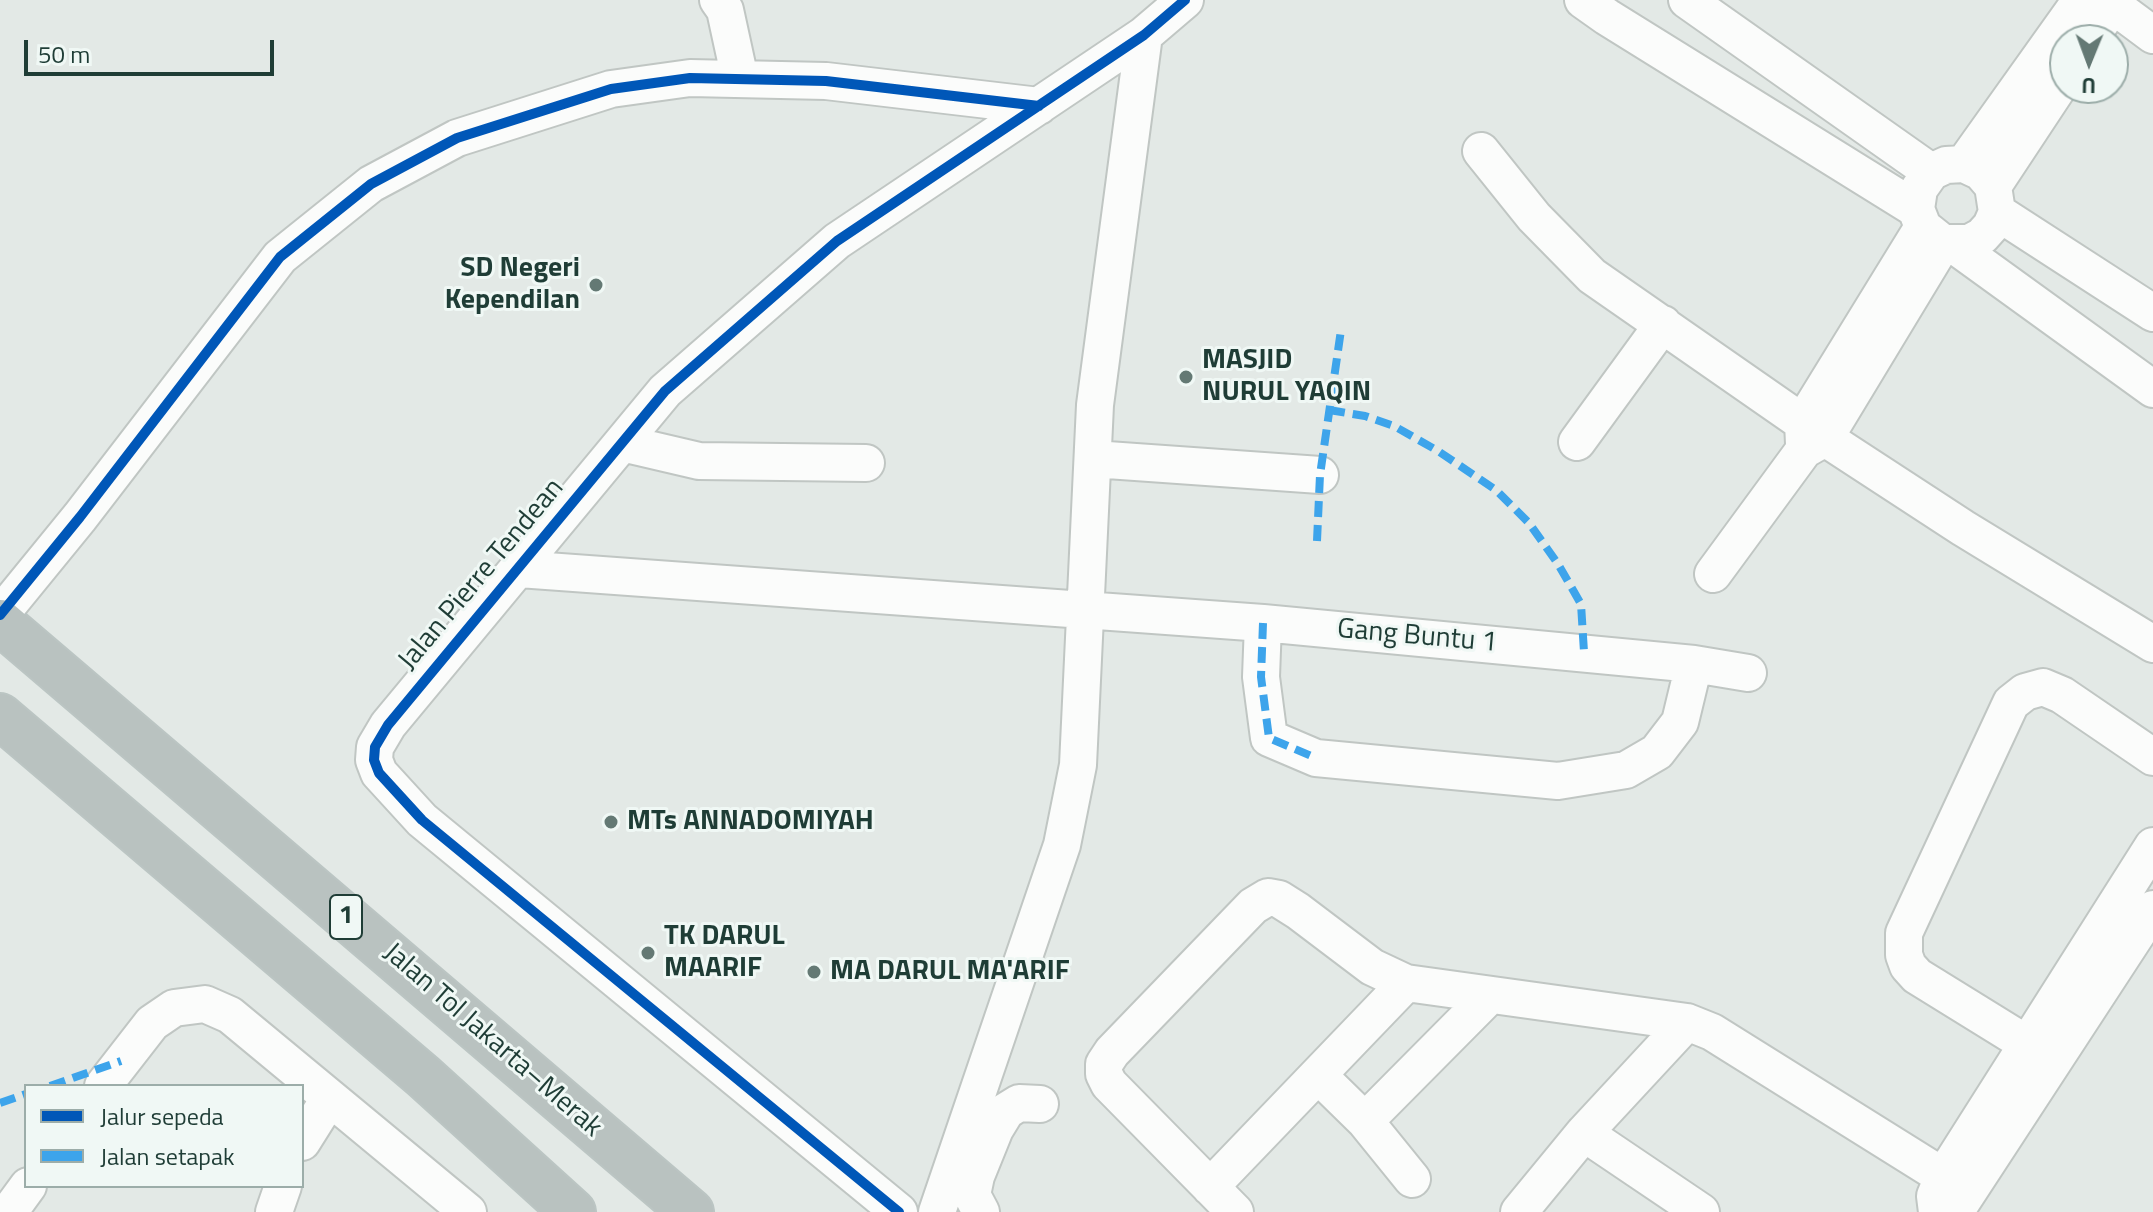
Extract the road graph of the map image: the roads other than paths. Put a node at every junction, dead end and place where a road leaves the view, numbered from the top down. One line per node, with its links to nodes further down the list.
1 (718, 0): 9 (street)
2 (1185, 0): 7 (street, Jalan Pierre Tendean)
3 (1583, 0): 15 (street)
4 (1687, 0): 13 (street)
5 (2104, 1): 6 (street); 8 (street); 13 (street)
6 (2095, 24)
7 (1144, 35): 11 (street, Jalan Pierre Tendean); 22 (street)
8 (2153, 35)
9 (740, 79): 11 (street); 28 (street)
10 (2050, 104): 14 (street)
11 (1039, 106): 21 (street, Jalan Pierre Tendean)
12 (1481, 151): 17 (street)
13 (1948, 168): 14 (street); 15 (street)
14 (1995, 199): 15 (street); 16 (street)
15 (1934, 231): 18 (street); 19 (street)
16 (2153, 313)
17 (1663, 324): 19 (street); 20 (street)
18 (2153, 389)
19 (1810, 436): 26 (street); 31 (street)
20 (1577, 442)
21 (622, 443): 23 (street); 25 (street, Jalan Pierre Tendean)
22 (1093, 459): 24 (street); 27 (street)
23 (866, 463)
24 (1320, 475)
25 (519, 569): 27 (street, Gang Buntu 1); 59 (street, Jalan Pierre Tendean)
26 (1713, 574)
27 (1086, 608): 30 (street, Gang Buntu 1); 60 (street)
28 (0, 615)
29 (0, 622): 58 (highway, Jalan Tol Jakarta–Merak / 1)
30 (1263, 623): 32 (street, Gang Buntu 1); 32 (street)
31 (2153, 644)
32 (1694, 664): 33 (street, Gang Buntu 1)
33 (1748, 673)
34 (0, 716): 57 (highway)
35 (2153, 757): 41 (street)
36 (2153, 846): 41 (street)
37 (2153, 909): 53 (street)
38 (1406, 983): 39 (street); 42 (street); 50 (street)
39 (1490, 995): 40 (street); 46 (street)
40 (1687, 1022): 47 (street); 53 (street)
41 (2027, 1044): 53 (street)
42 (1318, 1075): 46 (street); 50 (street)
43 (105, 1084): 44 (street)
44 (329, 1099): 48 (street); 56 (street)
45 (1040, 1104): 61 (street)
46 (1365, 1121): 49 (street)
47 (1584, 1133): 63 (street); 64 (street)
48 (304, 1139)
49 (1412, 1179)
50 (1210, 1187): 62 (street)
51 (27, 1188): 54 (street)
52 (282, 1188): 55 (street)
53 (1949, 1198)
54 (9, 1212)
55 (274, 1212)
56 (468, 1212)
57 (573, 1212)
58 (691, 1212)
59 (899, 1212)
60 (937, 1212)
61 (981, 1212)
62 (1235, 1212)
63 (1519, 1212)
64 (1701, 1212)

